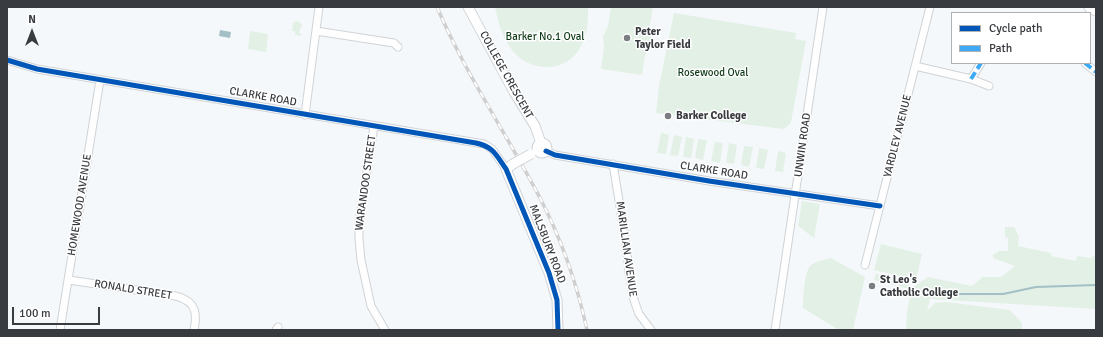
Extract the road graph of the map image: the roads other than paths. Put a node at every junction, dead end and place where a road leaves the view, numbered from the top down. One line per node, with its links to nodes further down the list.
1 (320, 7): 7 (street)
2 (468, 7): 19 (street, COLLEGE CRESCENT)
3 (823, 7): 22 (street, UNWIN ROAD)
4 (930, 7): 12 (street, YARDLEY AVENUE)
5 (1090, 7): 6 (main road)
6 (1096, 10)
7 (316, 31): 8 (street); 17 (street)
8 (398, 47)
9 (7, 60): 15 (street, CLARKE ROAD)
10 (980, 64): 14 (street)
11 (1086, 64): 13 (street)
12 (915, 66): 14 (street); 23 (street, YARDLEY AVENUE)
13 (1096, 72)
14 (971, 79): 16 (street)
15 (100, 80): 17 (street, CLARKE ROAD); 25 (street, HOMEWOOD AVENUE)
16 (989, 86)
17 (305, 115): 18 (street, CLARKE ROAD)
18 (374, 126): 21 (street, CLARKE ROAD); 28 (street, WARANDOO STREET)
19 (539, 149): 20 (street, CLARKE ROAD); 21 (street, bridge)
20 (613, 164): 22 (street, CLARKE ROAD); 30 (street, MARILLIAN AVENUE)
21 (509, 167): 29 (street, MALSBURY ROAD)
22 (796, 194): 23 (street, CLARKE ROAD); 31 (street, UNWIN ROAD)
23 (880, 206): 24 (street, YARDLEY AVENUE)
24 (865, 265)
25 (69, 280): 26 (street, HOMEWOOD AVENUE); 27 (street, RONALD STREET)
26 (60, 330)
27 (194, 330)
28 (385, 330)
29 (558, 330)
30 (650, 330)
31 (775, 330)

